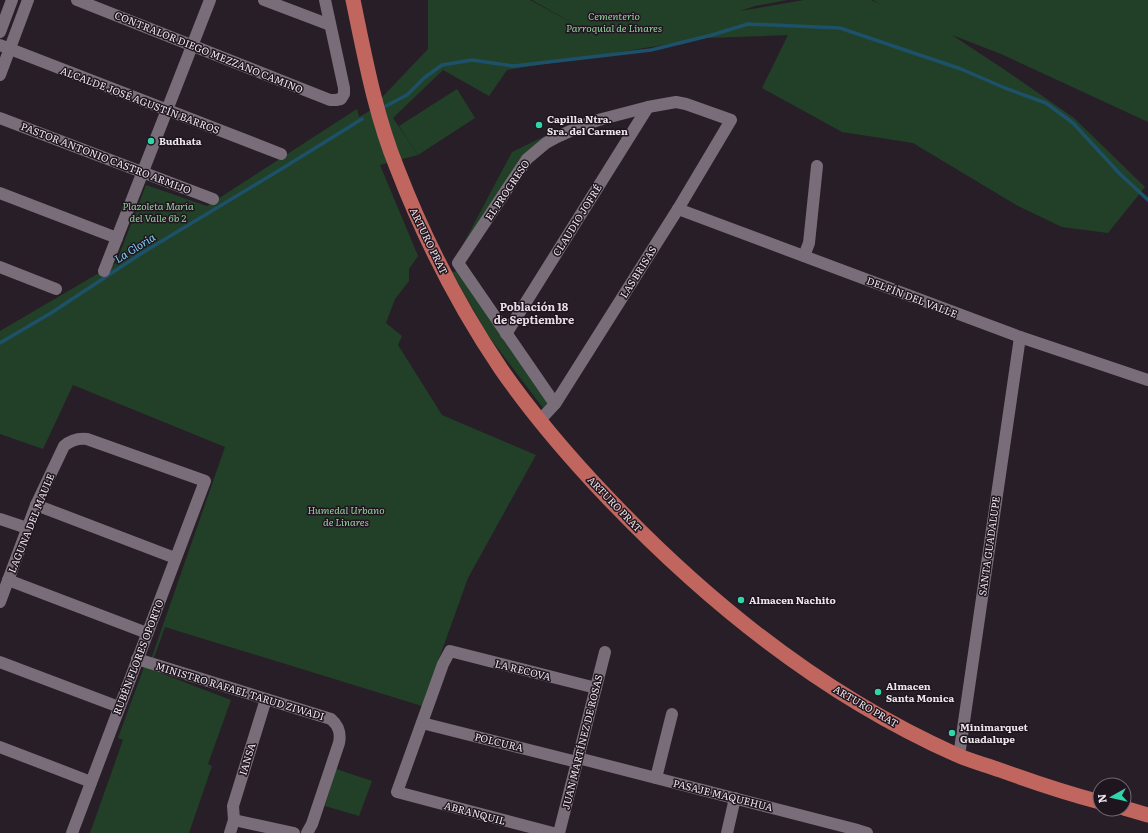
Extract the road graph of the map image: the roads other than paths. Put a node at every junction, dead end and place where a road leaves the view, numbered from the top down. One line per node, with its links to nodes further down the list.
1 (12, 0): 9 (street)
2 (28, 0): 11 (street)
3 (77, 0): 10 (street, CONTRALOR DIEGO MEZZANO CAMINO)
4 (210, 0): 10 (street)
5 (264, 0): 8 (street)
6 (325, 0): 8 (street)
7 (353, 0): 33 (main road, ARTURO PRAT)
8 (330, 25): 10 (street, CONTRALOR DIEGO MEZZANO CAMINO)
9 (0, 32)
10 (193, 45): 14 (street)
11 (5, 47): 12 (street); 14 (street, ALCALDE JOSÉ AGUSTÍN BARROS)
12 (0, 75)
13 (648, 107): 16 (street, EL PROGRESO); 25 (street, EL PROGRESO); 29 (street, CLAUDIO JOFRÉ)
14 (167, 110): 17 (street, ALCALDE JOSÉ AGUSTÍN BARROS); 19 (street)
15 (0, 118): 19 (street, PASTOR ANTONIO CASTRO ARMIJO)
16 (731, 120): 22 (street, LAS BRISAS)
17 (281, 154)
18 (818, 166): 24 (street)
19 (143, 172): 21 (street, PASTOR ANTONIO CASTRO ARMIJO); 23 (street)
20 (0, 193): 23 (street)
21 (213, 198)
22 (678, 209): 24 (street, DELFÍN DEL VALLE); 32 (street, LAS BRISAS)
23 (117, 238): 27 (street)
24 (804, 256): 30 (street, DELFÍN DEL VALLE)
25 (458, 263): 29 (street, ARTURO PRAT)
26 (0, 267): 28 (street)
27 (104, 271)
28 (56, 289)
29 (506, 334): 32 (street, ARTURO PRAT)
30 (1020, 337): 31 (street, DELFÍN DEL VALLE); 51 (street, SANTA GUADALUPE)
31 (1148, 380)
32 (555, 404): 33 (street, LAS BRISAS)
33 (540, 420): 51 (main road, ARTURO PRAT)
34 (87, 439): 35 (street, LAGUNA DEL MAULE); 38 (street, RUBÉN FLORES OPORTO)
35 (36, 505): 37 (street, LAGUNA DEL MAULE); 38 (street)
36 (0, 519): 37 (street)
37 (27, 528): 39 (street, LAGUNA DEL MAULE)
38 (175, 558): 41 (street, RUBÉN FLORES OPORTO)
39 (8, 580): 40 (street, LAGUNA DEL MAULE); 41 (street)
40 (0, 602)
41 (147, 633): 43 (street, RUBÉN FLORES OPORTO)
42 (605, 652): 45 (street, JUAN MARTÍNEZ DE ROSAS)
43 (137, 659): 46 (street, MINISTRO RAFAEL TARUD ZIWADI); 47 (street, RUBÉN FLORES OPORTO)
44 (0, 662): 47 (street)
45 (596, 688): 49 (street, LA RECOVA); 52 (street, JUAN MARTÍNEZ DE ROSAS)
46 (266, 699): 59 (street, IANSA); 60 (street, MINISTRO RAFAEL TARUD ZIWADI)
47 (119, 707): 54 (street, RUBÉN FLORES OPORTO)
48 (672, 714): 53 (street)
49 (422, 723): 52 (street, POLCURA); 61 (street, ABRANQUIL)
50 (0, 747): 54 (street)
51 (958, 756): 56 (main road, ARTURO PRAT)
52 (578, 760): 53 (street, PASAJE MAQUEHUA); 61 (street, JUAN MARTÍNEZ DE ROSAS)
53 (656, 778): 55 (street, PASAJE MAQUEHUA)
54 (91, 782): 62 (street, RUBÉN FLORES OPORTO)
55 (735, 798): 65 (street); 66 (street, PASAJE MAQUEHUA)
56 (1092, 800)
57 (1132, 810): 58 (main road)
58 (1148, 815)
59 (234, 820): 63 (street, IANSA); 64 (street)
60 (305, 832)
61 (561, 832)
62 (72, 833)
63 (230, 833)
64 (294, 833)
65 (726, 833)
66 (867, 833)

